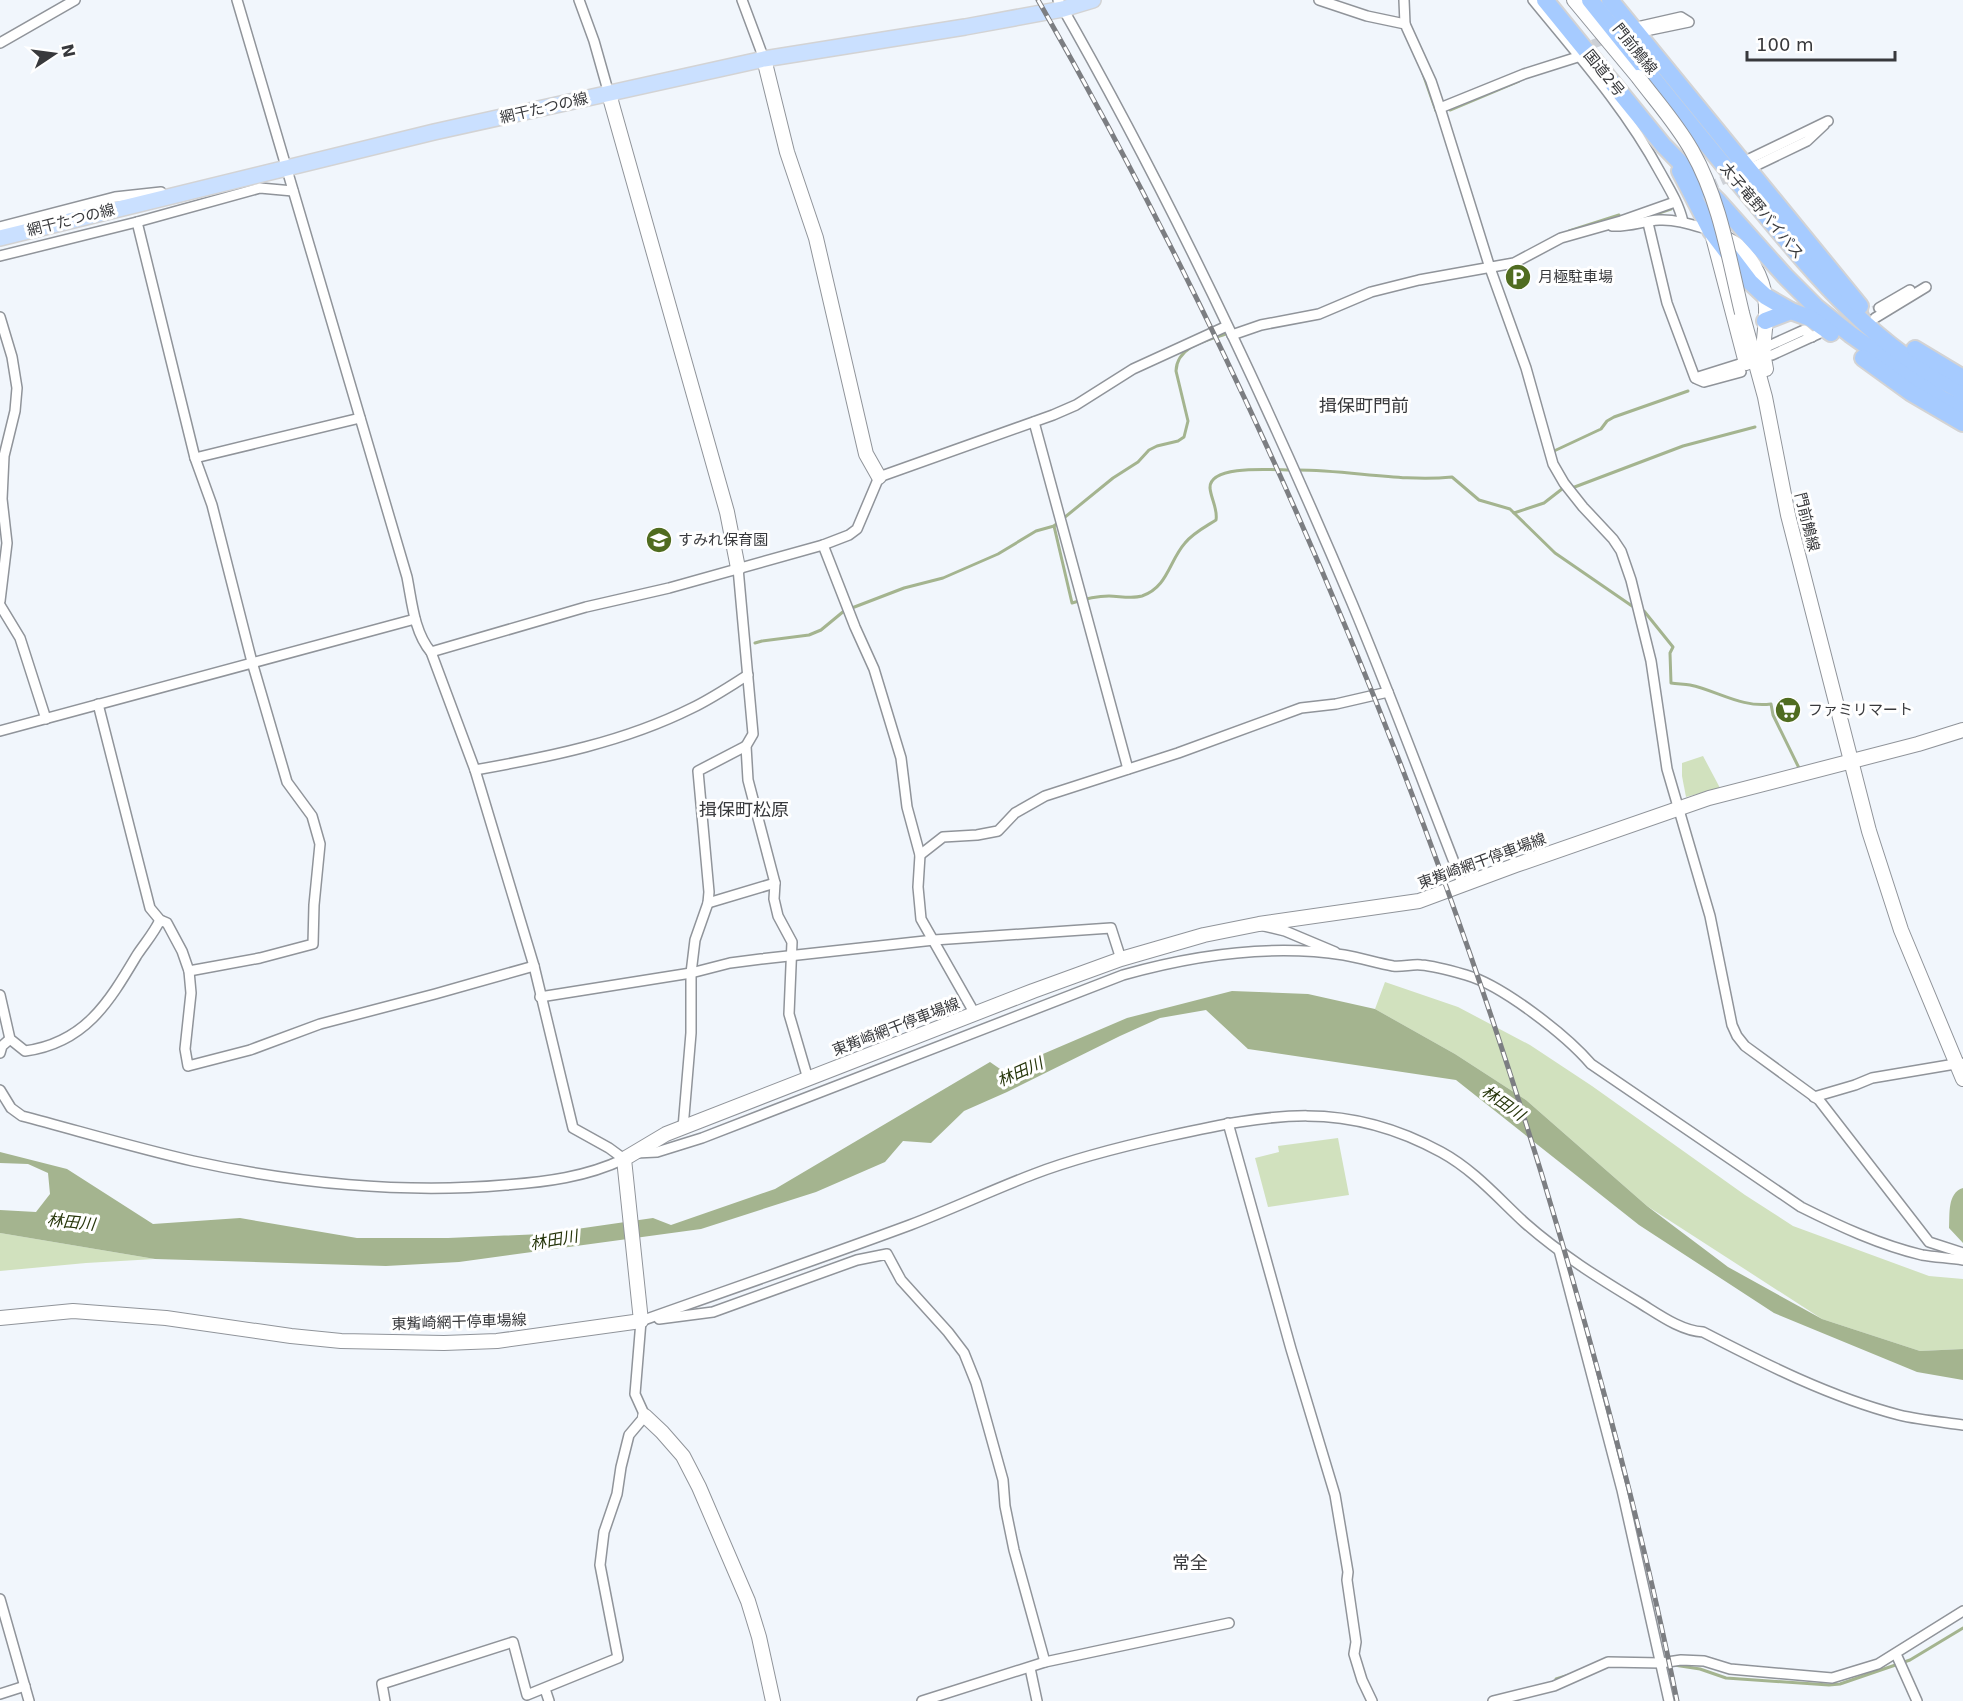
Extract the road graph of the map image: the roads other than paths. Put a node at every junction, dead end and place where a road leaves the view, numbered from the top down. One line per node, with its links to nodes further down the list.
1 (75, 0): 17 (street)
2 (237, 0): 25 (street)
3 (579, 0): 21 (street)
4 (742, 0): 19 (street)
5 (1093, 0): 14 (main road, 網干たつの線)
6 (1319, 0): 15 (street)
7 (1404, 0): 15 (street)
8 (1533, 0): 18 (street)
9 (1545, 0): 18 (highway, 国道2号)
10 (1558, 0): 29 (highway)
11 (1574, 0): 60 (main road, 門前鵤線, bridge)
12 (1590, 0): 16 (highway, 太子竜野バイパス)
13 (1610, 0): 16 (highway)
14 (1061, 5): 19 (main road, 網干たつの線); 47 (street)
15 (1405, 24): 22 (street)
16 (1633, 34): 24 (highway, 太子竜野バイパス)
17 (0, 43)
18 (1580, 54): 20 (highway, 国道2号); 22 (street)
19 (764, 58): 21 (main road, 網干たつの線); 59 (main road)
20 (1613, 91): 23 (highway, 国道2号); 32 (street)
21 (609, 94): 25 (main road, 網干たつの線); 63 (main road)
22 (1440, 108): 40 (street)
23 (1663, 145): 28 (highway); 29 (highway, 太子竜野バイパス)
24 (1742, 166): 24 (street); 38 (highway, 太子竜野バイパス); 42 (highway)
25 (287, 168): 26 (main road, 網干たつの線); 27 (street)
26 (194, 189): 35 (street); 37 (main road, 網干たつの線)
27 (293, 191): 31 (street); 55 (street)
28 (1697, 201): 32 (street); 36 (highway)
29 (1718, 201): 54 (highway, 太子竜野バイパス)
30 (1672, 203): 34 (street)
31 (137, 222): 39 (street); 58 (street)
32 (1683, 222): 33 (street); 36 (street)
33 (1648, 223): 34 (street); 51 (street)
34 (1603, 225): 40 (street)
35 (0, 227)
36 (1711, 231): 41 (highway); 51 (main road)
37 (0, 238)
38 (1794, 249): 42 (highway); 53 (highway, 太子竜野バイパス)
39 (0, 256)
40 (1490, 268): 48 (street); 78 (street)
41 (1765, 296): 43 (highway); 46 (main road)
42 (1860, 306): 44 (highway)
43 (1791, 311): 46 (highway); 57 (highway)
44 (1877, 313): 44 (street); 52 (highway)
45 (0, 317): 64 (street)
46 (1766, 321): 50 (main road)
47 (1227, 326): 48 (street); 56 (street)
48 (1232, 335): 69 (street)
49 (1815, 336): 50 (street)
50 (1767, 352): 61 (main road)
51 (1744, 367): 60 (main road)
52 (1963, 378)
53 (1963, 392)
54 (1963, 409)
55 (360, 418): 58 (street); 65 (street)
56 (1034, 422): 59 (street); 76 (street)
57 (1963, 423)
58 (195, 458): 67 (street)
59 (879, 477): 62 (street)
60 (1780, 480): 61 (main road, 門前鵤線)
61 (1788, 515): 75 (main road, 門前鵤線)
62 (823, 545): 63 (street); 79 (street)
63 (738, 568): 66 (street); 68 (street)
64 (0, 603): 71 (street)
65 (415, 619): 66 (street); 67 (street)
66 (431, 652): 77 (street)
67 (252, 662): 70 (street); 90 (street)
68 (748, 675): 74 (street); 77 (street)
69 (1388, 692): 76 (street); 81 (street)
70 (98, 704): 71 (street); 83 (street)
71 (46, 718): 73 (street)
72 (1963, 730): 75 (main road, 東觜崎網干停車場線)
73 (0, 731)
74 (746, 746): 80 (street); 82 (street)
75 (1850, 762): 78 (main road, 東觜崎網干停車場線); 97 (main road, 門前鵤線)
76 (1128, 769): 79 (street)
77 (475, 770): 89 (street)
78 (1677, 808): 81 (main road, 東觜崎網干停車場線); 101 (street)
79 (920, 855): 85 (street)
80 (775, 883): 82 (street); 87 (street)
81 (1463, 885): 84 (main road, 東觜崎網干停車場線)
82 (708, 903): 91 (street)
83 (160, 920): 90 (street); 95 (street)
84 (1259, 924): 86 (street); 88 (main road, 東觜崎網干停車場線)
85 (934, 940): 87 (street); 88 (street); 94 (street)
86 (1343, 955): 104 (street); 107 (street)
87 (792, 956): 91 (street); 98 (street)
88 (1121, 959): 94 (main road, 東觜崎網干停車場線)
89 (534, 966): 90 (street); 93 (street)
90 (189, 971)
91 (691, 972): 93 (street); 103 (street)
92 (0, 995): 95 (street)
93 (540, 997): 104 (street)
94 (975, 1014): 98 (main road, 東觜崎網干停車場線)
95 (10, 1039): 96 (street)
96 (0, 1053)
97 (1960, 1063): 99 (main road, 門前鵤線); 101 (street)
98 (808, 1078): 103 (main road, 東觜崎網干停車場線)
99 (1963, 1079)
100 (0, 1090): 104 (street)
101 (1814, 1096): 106 (street)
102 (1228, 1123): 105 (street); 109 (street); 128 (street)
103 (683, 1128): 104 (main road, 東觜崎網干停車場線)
104 (628, 1156): 109 (main road)
105 (1559, 1250): 111 (street); 117 (street)
106 (1963, 1253)
107 (1963, 1260)
108 (0, 1318): 109 (main road, 東觜崎網干停車場線)
109 (641, 1322): 110 (street); 116 (street)
110 (645, 1416): 120 (street); 125 (main road)
111 (1963, 1425)
112 (0, 1599): 119 (street)
113 (1963, 1611): 115 (street)
114 (1229, 1623): 116 (street)
115 (1896, 1654): 117 (street); 131 (street)
116 (1045, 1662): 118 (street)
117 (1661, 1663): 129 (street); 130 (street)
118 (1030, 1668): 126 (street); 127 (street)
119 (24, 1686): 121 (street); 122 (street)
120 (545, 1689): 123 (street); 124 (street)
121 (0, 1694)
122 (29, 1701)
123 (385, 1701)
124 (549, 1701)
125 (773, 1701)
126 (922, 1701)
127 (1037, 1701)
128 (1372, 1701)
129 (1493, 1701)
130 (1669, 1701)
131 (1917, 1701)

